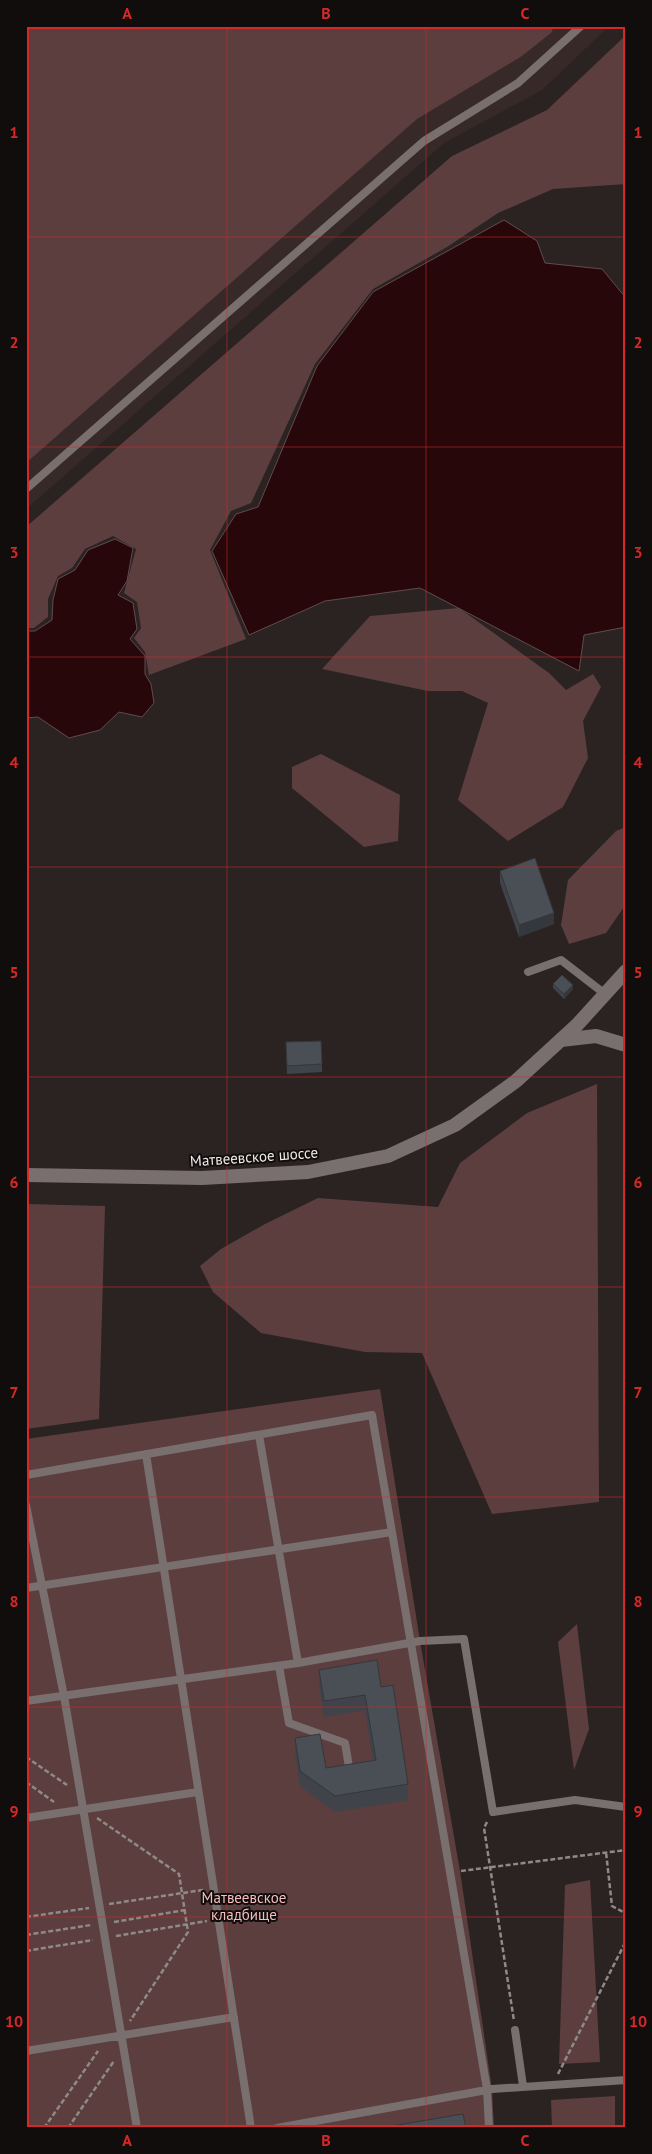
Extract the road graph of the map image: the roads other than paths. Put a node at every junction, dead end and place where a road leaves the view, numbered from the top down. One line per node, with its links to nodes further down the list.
1 (581, 26): 2 (lane)
2 (26, 489)
3 (626, 971): 5 (main road, Матвеевское шоссе)
4 (528, 972): 5 (lane)
5 (605, 994): 6 (main road, Матвеевское шоссе)
6 (561, 1040): 7 (main road); 8 (main road, Матвеевское шоссе)
7 (626, 1045)
8 (26, 1176)
9 (260, 1435): 10 (lane); 13 (lane); 14 (lane)
10 (146, 1454): 11 (lane); 15 (lane)
11 (26, 1475)
12 (26, 1505): 16 (lane)
13 (392, 1532): 14 (lane); 18 (lane)
14 (279, 1549): 15 (lane); 19 (lane)
15 (163, 1566): 16 (lane); 21 (lane)
16 (42, 1586): 17 (lane); 22 (lane)
17 (26, 1588)
18 (411, 1643): 19 (lane); 26 (lane); 35 (lane)
19 (298, 1663): 20 (lane)
20 (279, 1666): 21 (lane); 24 (lane)
21 (180, 1679): 22 (lane); 25 (lane)
22 (64, 1696): 23 (lane); 27 (lane)
23 (26, 1701)
24 (349, 1767)
25 (198, 1792): 27 (lane); 29 (lane)
26 (626, 1807)
27 (83, 1808): 28 (lane); 31 (lane)
28 (26, 1818)
29 (234, 2017): 31 (lane); 37 (lane)
30 (515, 2030): 34 (lane)
31 (121, 2035): 32 (lane); 36 (lane)
32 (26, 2051)
33 (626, 2080): 34 (lane)
34 (523, 2086): 35 (lane)
35 (487, 2090): 38 (lane); 39 (lane)
36 (137, 2128)
37 (250, 2128)
38 (277, 2128)
39 (489, 2128)

